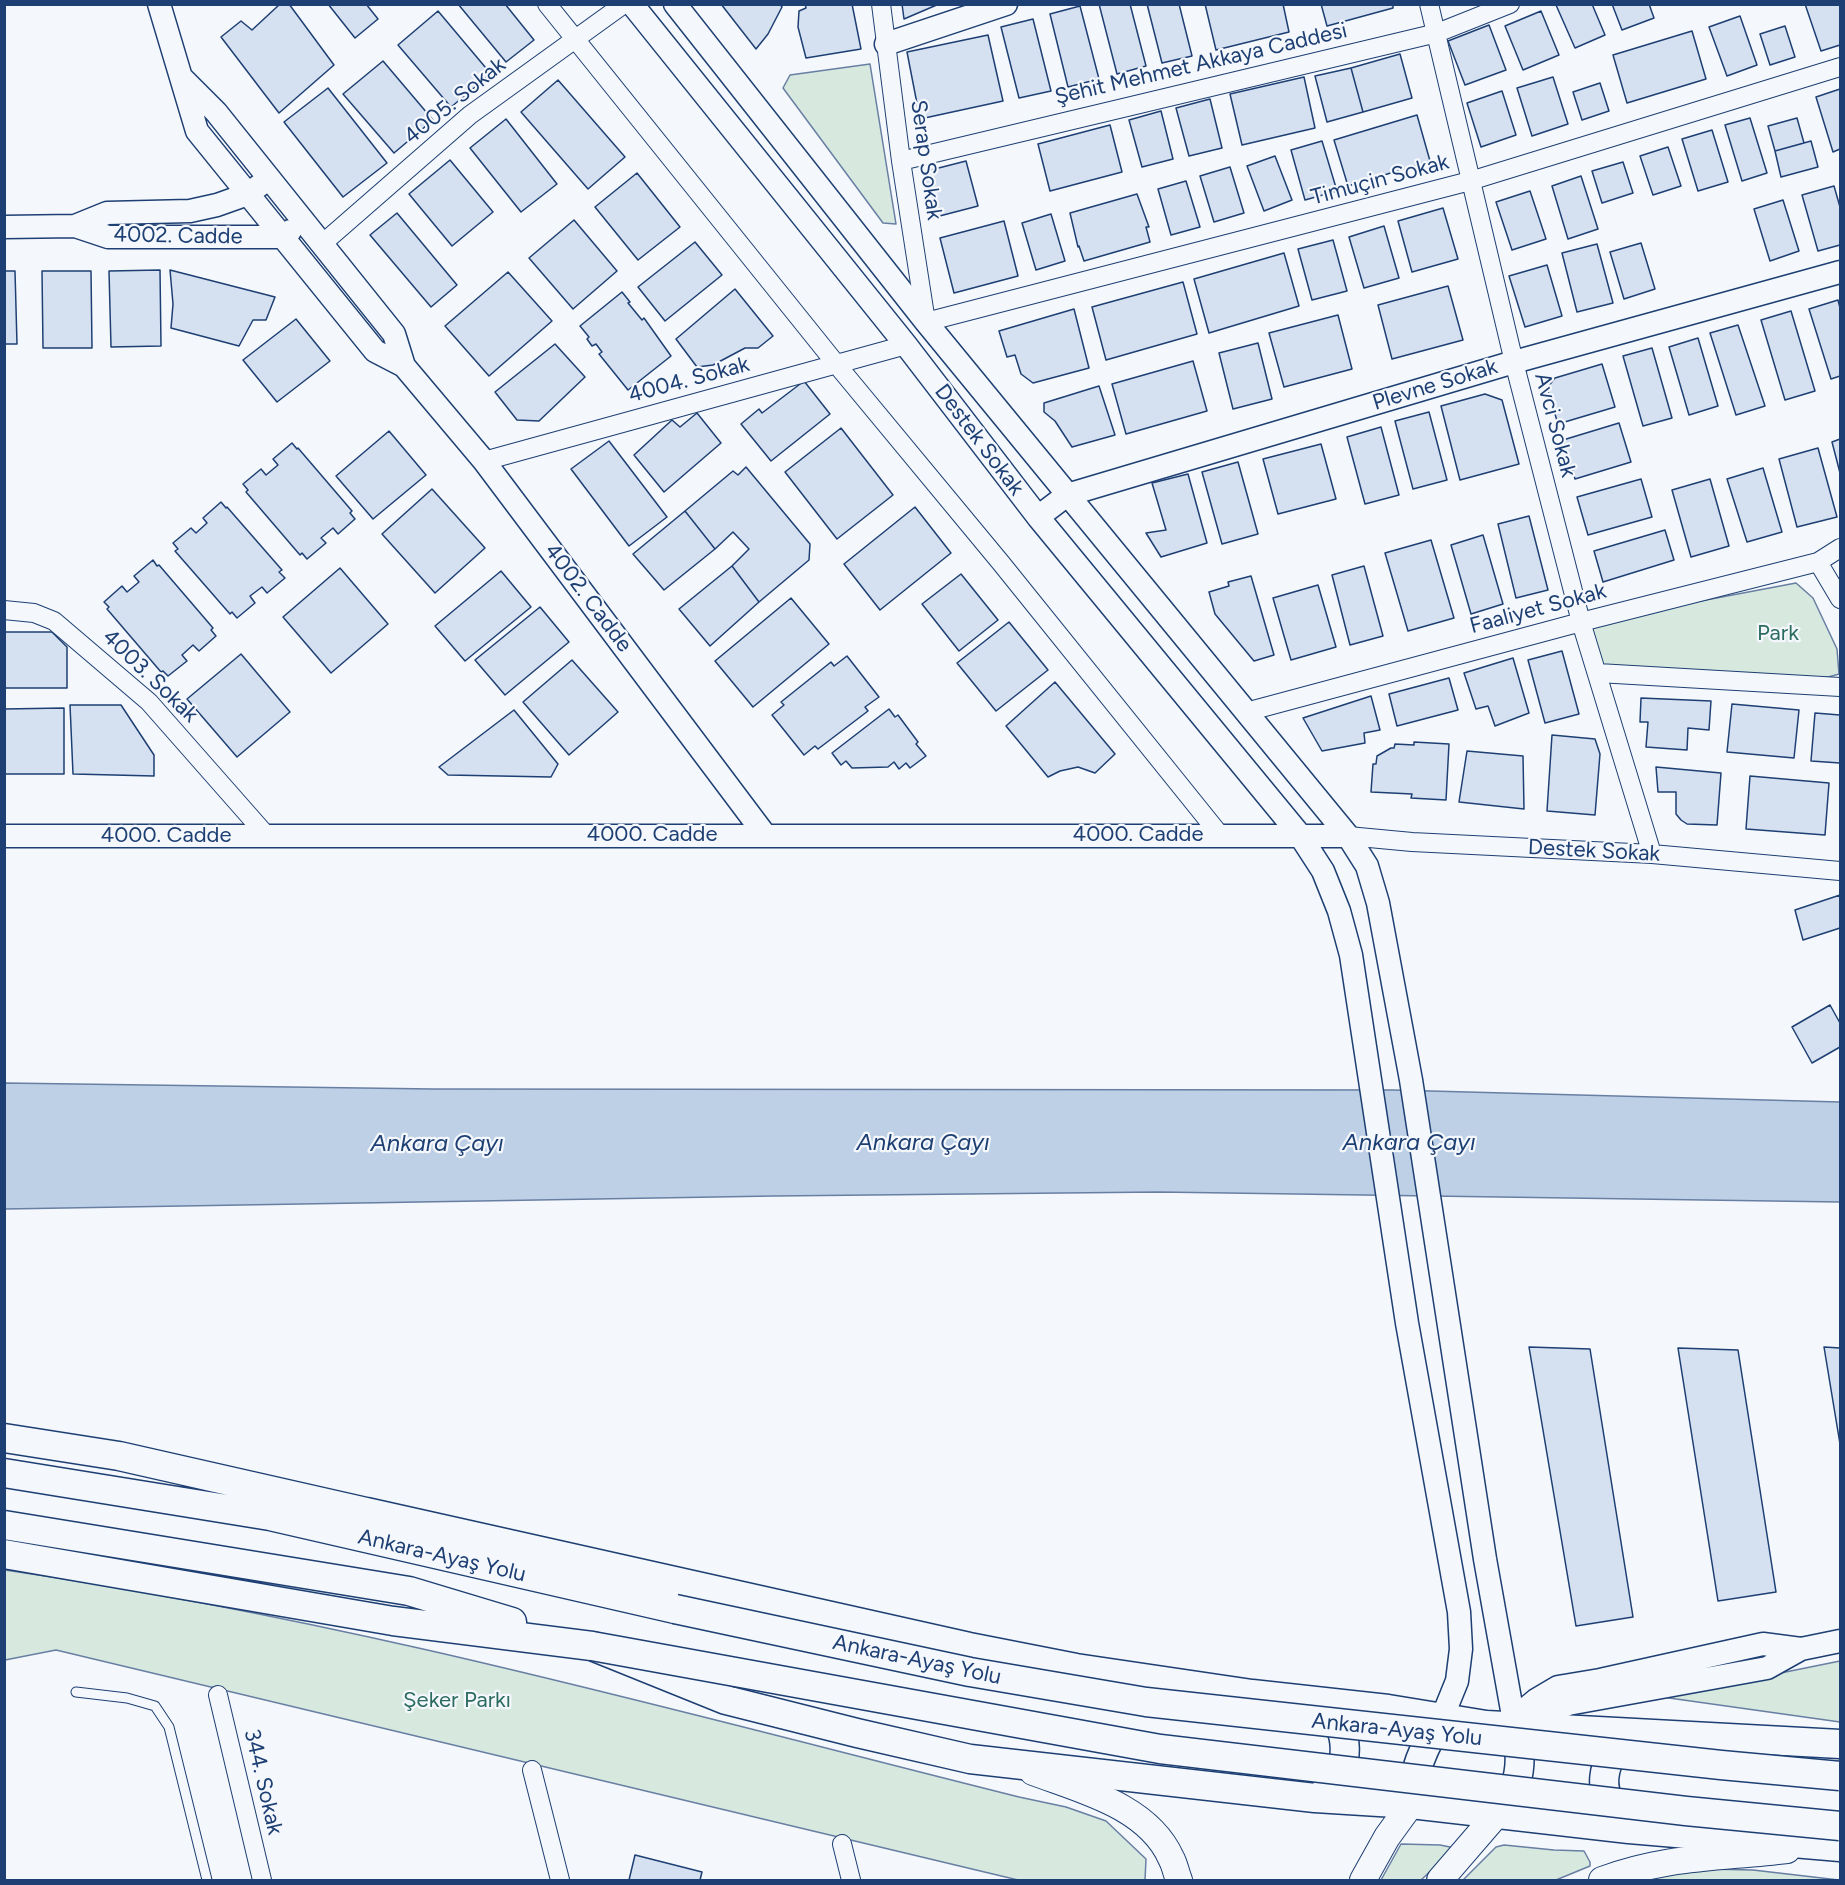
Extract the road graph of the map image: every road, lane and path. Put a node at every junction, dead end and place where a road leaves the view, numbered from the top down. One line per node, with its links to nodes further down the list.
1 (159, 4): 14 (street)
2 (547, 4): 11 (street)
3 (624, 4): 11 (street, 4005. Sokak)
4 (632, 4): 26 (street, Destek Sokak)
5 (675, 4): 25 (street, Destek Sokak)
6 (881, 4): 12 (street, Serap Sokak)
7 (1006, 4): 12 (street)
8 (1429, 4): 10 (street, Avci Sokak)
9 (1510, 4): 10 (street, Şehit Mehmet Akkaya Caddesi)
10 (1437, 33): 15 (street, Şehit Mehmet Akkaya Caddesi); 17 (street, Avci Sokak)
11 (575, 40): 23 (street, 4005. Sokak); 28 (street)
12 (886, 44): 15 (street, Serap Sokak)
13 (1840, 67): 17 (street, Timuçin Sokak)
14 (183, 79): 16 (street); 18 (street)
15 (901, 160): 25 (street, Serap Sokak)
16 (269, 177): 18 (street, 4002. Cadde); 19 (street, 4002. Cadde)
17 (1470, 181): 25 (street, Timuçin Sokak); 27 (street, Avci Sokak)
18 (248, 194): 20 (street, 4002. Cadde); 22 (street, 4002. Cadde)
19 (304, 221): 22 (street); 23 (street, 4002. Cadde)
20 (75, 226): 21 (street, 4002. Cadde); 22 (street, 4002. Cadde)
21 (4, 227)
22 (283, 237): 29 (street, 4002. Cadde)
23 (322, 244): 29 (street, 4002. Cadde)
24 (1840, 273): 27 (street, Plevne Sokak)
25 (927, 322): 31 (street, Destek Sokak)
26 (906, 345): 28 (street, 4004. Sokak); 32 (street, Destek Sokak)
27 (1514, 362): 31 (street, Plevne Sokak); 37 (street, Avci Sokak)
28 (837, 364): 30 (street, 4004. Sokak); 41 (street)
29 (404, 366): 30 (street, 4002. Cadde)
30 (484, 461): 43 (street, 4002. Cadde)
31 (1067, 495): 32 (street, Plevne Sokak); 40 (street, Destek Sokak)
32 (1038, 518): 42 (street, Destek Sokak)
33 (1840, 548): 34 (street, Faaliyet Sokak)
34 (1818, 562): 35 (street); 37 (street, Faaliyet Sokak)
35 (1840, 599)
36 (4, 610): 45 (street, 4003. Sokak)
37 (1581, 622): 38 (street, Avci Sokak); 40 (street, Faaliyet Sokak)
38 (1598, 673): 39 (street); 47 (street, Avci Sokak)
39 (1840, 687)
40 (1246, 712): 46 (street, Destek Sokak)
41 (1220, 834): 42 (street, 4000. Cadde); 43 (street, 4000. Cadde)
42 (1299, 834): 46 (street, Destek Sokak); 60 (street)
43 (765, 835): 45 (street, 4000. Cadde)
44 (4, 836): 45 (street, 4000. Cadde)
45 (267, 836)
46 (1348, 836): 47 (street, Destek Sokak); 61 (street)
47 (1652, 854): 48 (street, Destek Sokak)
48 (1840, 871)
49 (4, 1438): 51 (highway)
50 (4, 1473): 54 (highway, Ankara-Ayaş Yolu)
51 (366, 1512): 54 (highway); 59 (highway)
52 (4, 1525): 56 (highway, Ankara-Ayaş Yolu)
53 (4, 1554): 56 (highway)
54 (576, 1588): 66 (highway, Ankara-Ayaş Yolu, bridge)
55 (1840, 1641): 61 (street)
56 (592, 1646): 64 (highway); 71 (highway, Ankara-Ayaş Yolu, bridge)
57 (76, 1692): 73 (lane)
58 (218, 1695): 74 (street, 344. Sokak)
59 (1318, 1701): 60 (highway); 67 (highway)
60 (1442, 1718): 61 (highway); 68 (highway)
61 (1515, 1726): 62 (highway); 69 (highway)
62 (1658, 1734): 63 (highway); 70 (highway)
63 (1840, 1744)
64 (1013, 1764): 67 (highway); 77 (main road)
65 (532, 1770): 75 (street)
66 (1840, 1776)
67 (1315, 1798): 68 (highway)
68 (1411, 1804): 69 (highway); 78 (main road)
69 (1496, 1815): 70 (highway); 79 (main road)
70 (1656, 1831): 71 (highway)
71 (1836, 1839): 80 (main road)
72 (842, 1844): 76 (street)
73 (207, 1881)
74 (262, 1881)
75 (561, 1881)
76 (851, 1881)
77 (1179, 1881)
78 (1363, 1881)
79 (1440, 1881)
80 (1602, 1881)

